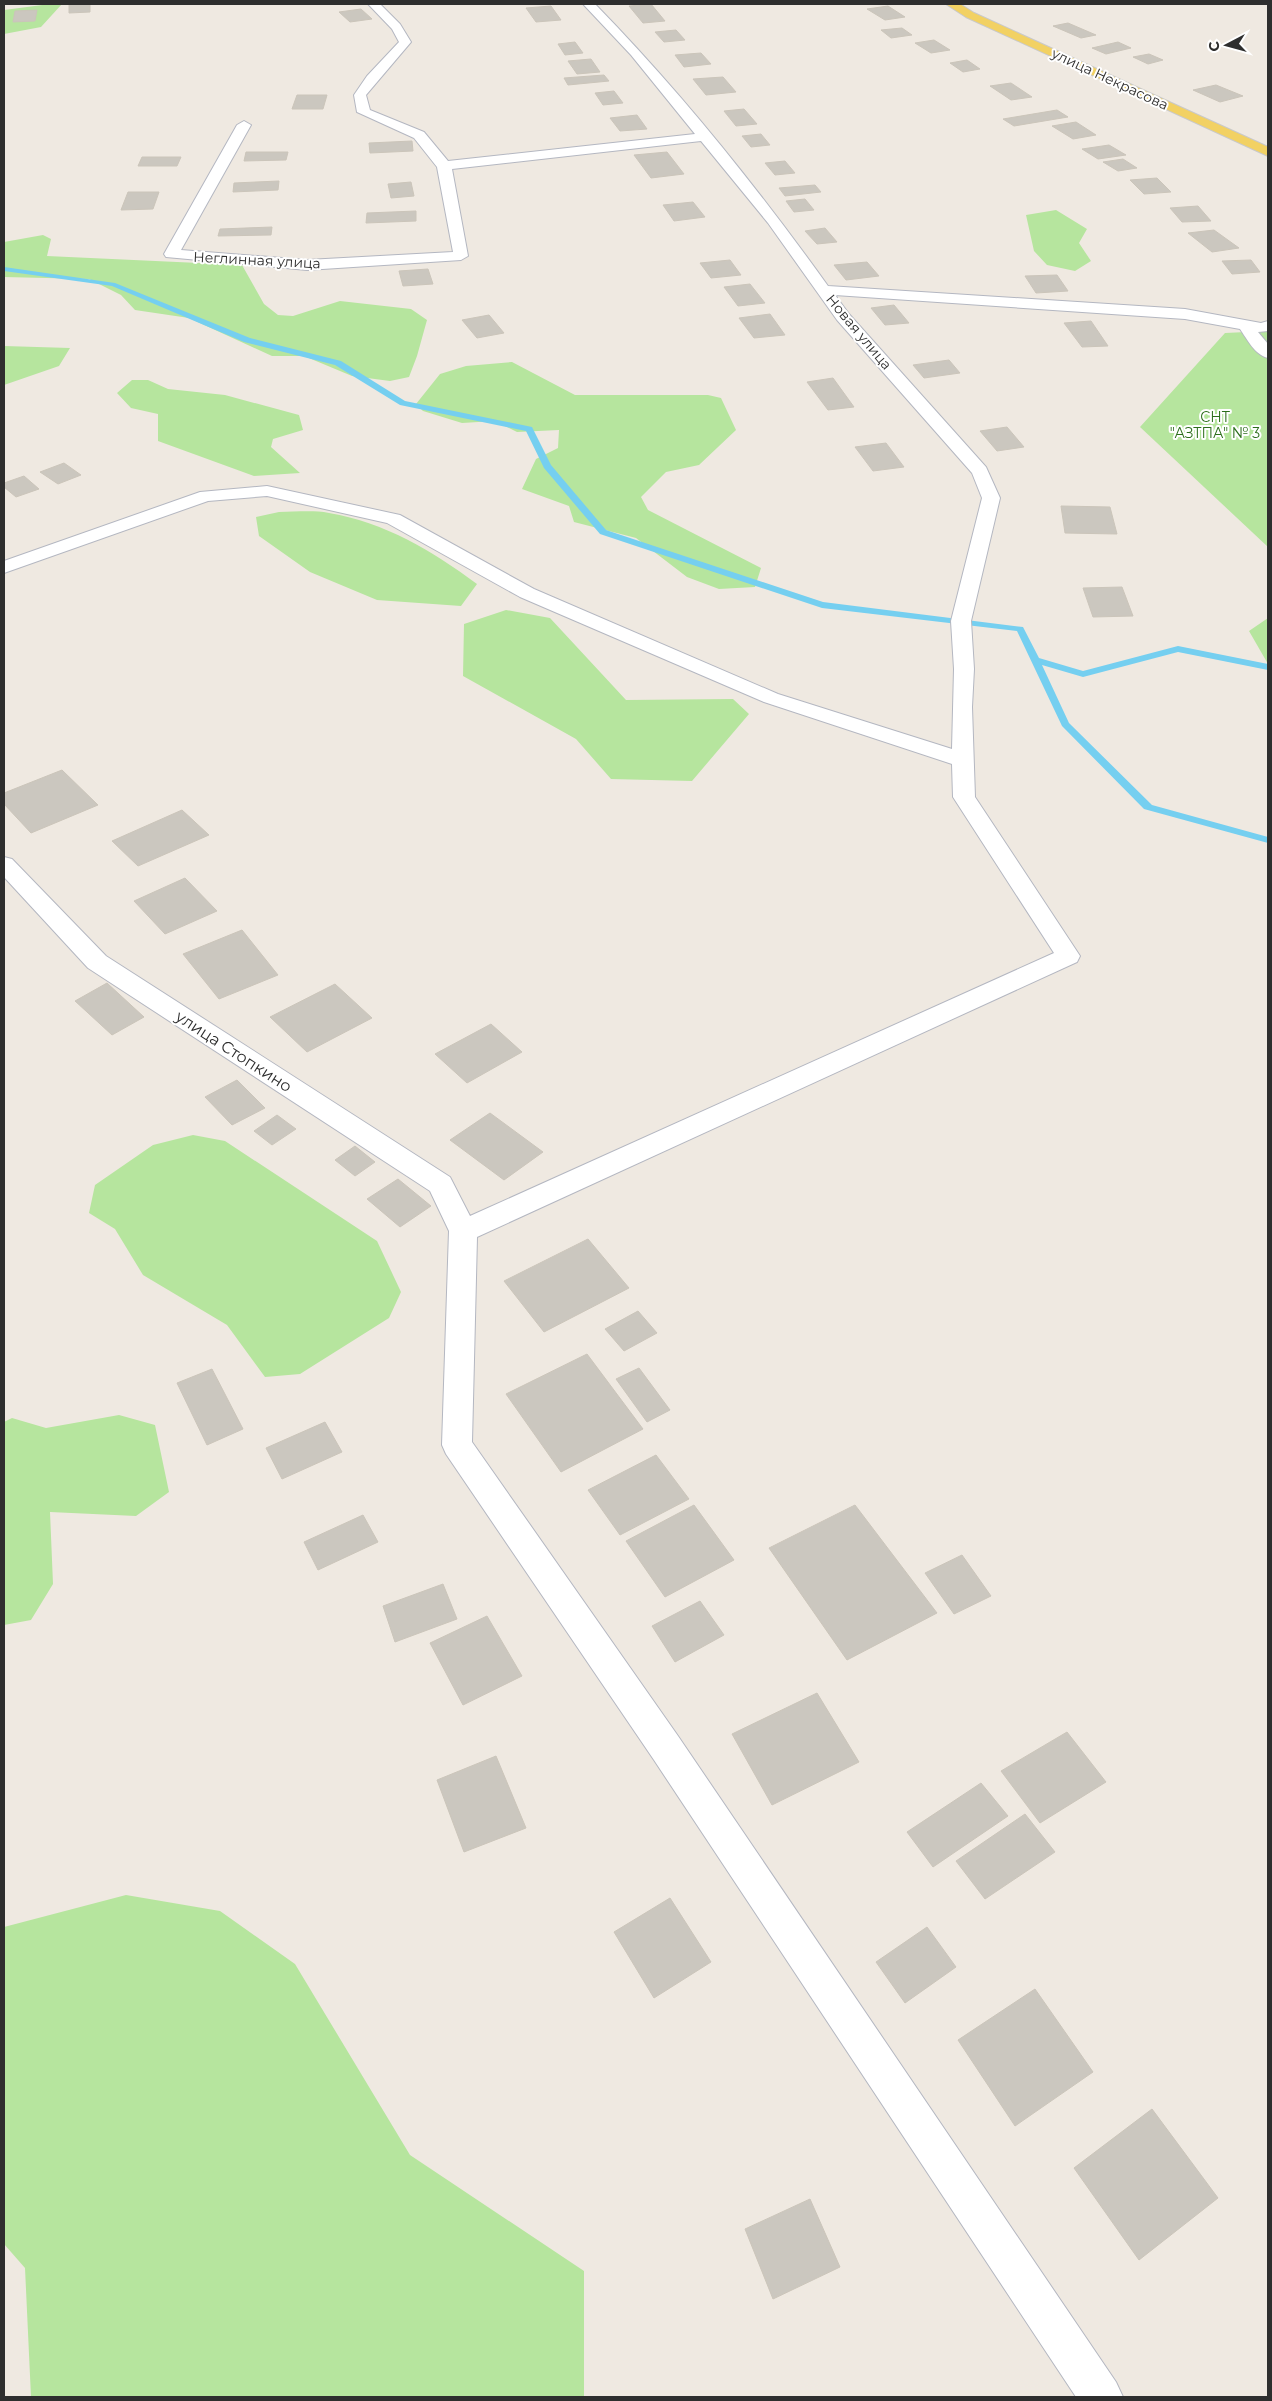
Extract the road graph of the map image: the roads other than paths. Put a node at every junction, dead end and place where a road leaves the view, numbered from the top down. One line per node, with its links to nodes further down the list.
1 (374, 4): 7 (street, Неглинная улица)
2 (589, 4): 5 (street, Новая улица)
3 (952, 4): 6 (main road, улица Некрасова)
4 (244, 125): 7 (street, Неглинная улица)
5 (705, 137): 7 (street); 8 (street, Новая улица)
6 (1268, 152)
7 (444, 166)
8 (824, 290): 9 (street); 13 (street, Новая улица)
9 (1246, 325): 10 (street); 11 (street)
10 (1268, 326)
11 (1268, 353)
12 (4, 567): 13 (street)
13 (963, 760): 15 (street, Новая улица)
14 (4, 864): 15 (street, улица Стопкино)
15 (463, 1231): 16 (street)
16 (1101, 2397)

